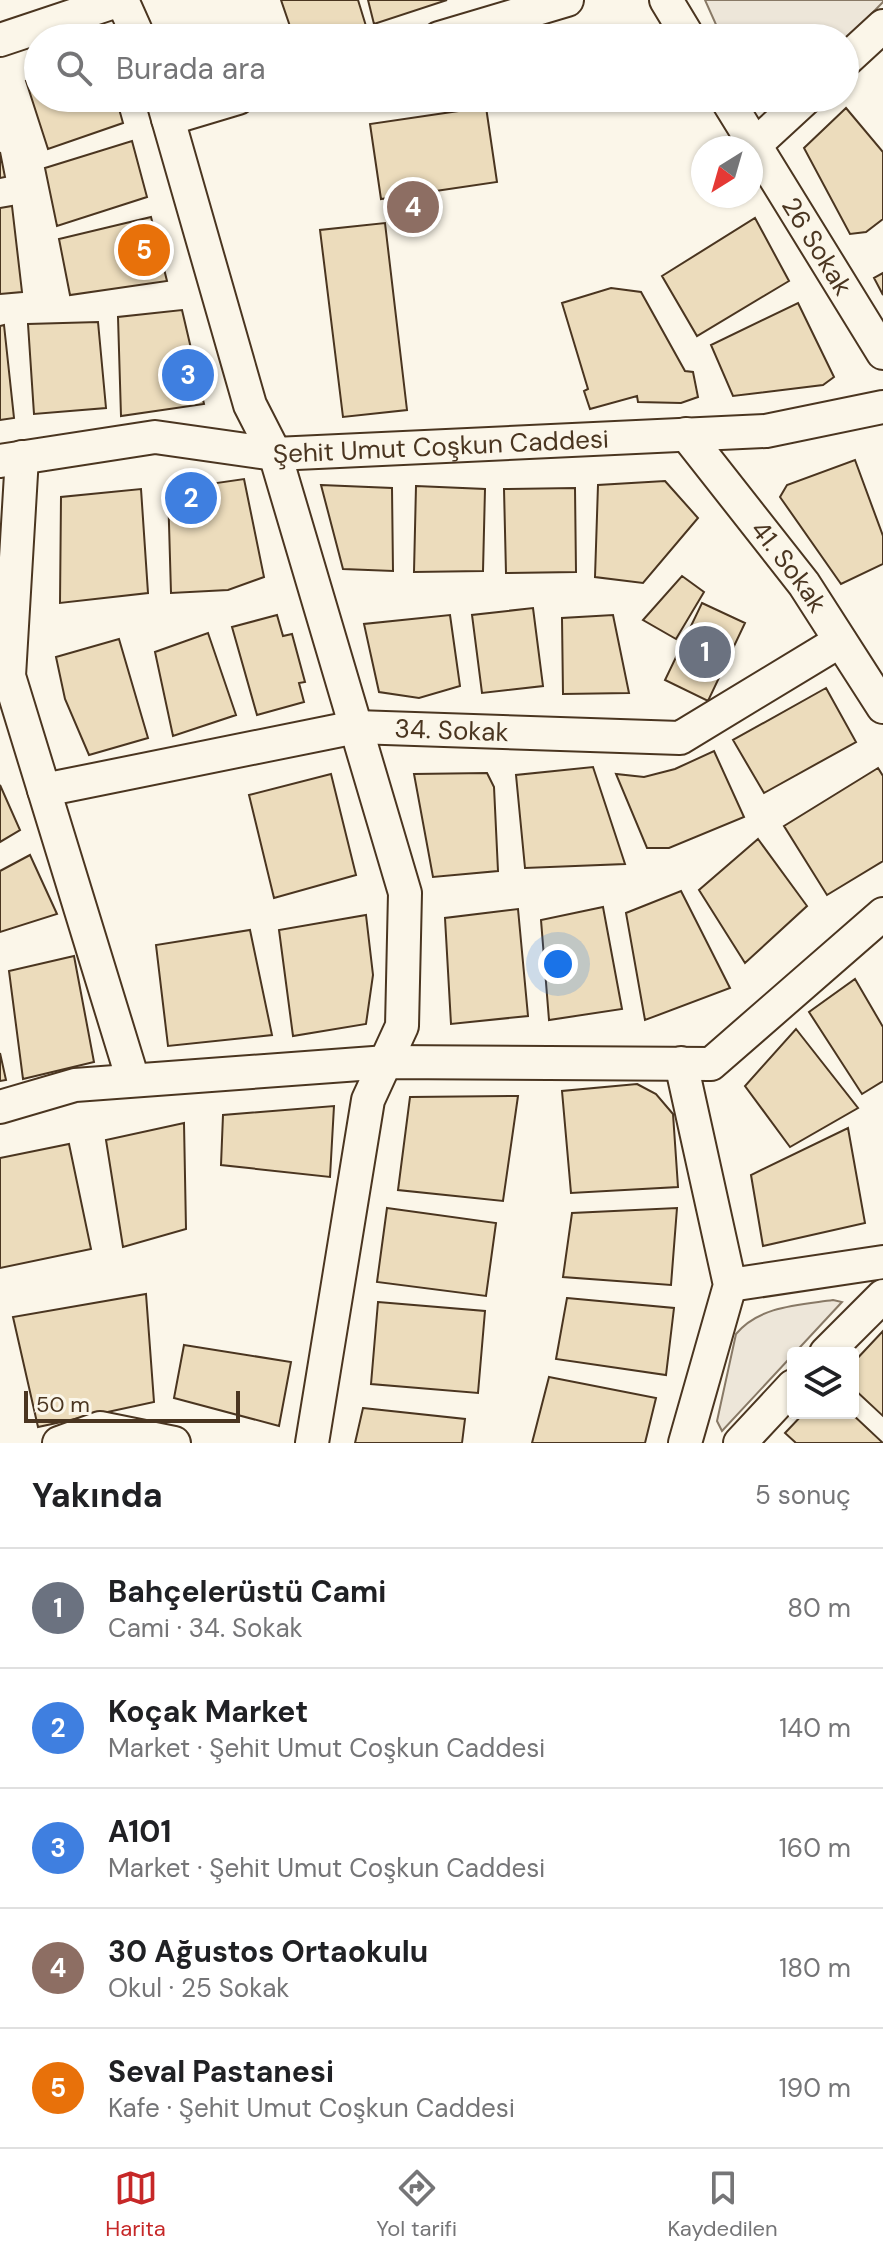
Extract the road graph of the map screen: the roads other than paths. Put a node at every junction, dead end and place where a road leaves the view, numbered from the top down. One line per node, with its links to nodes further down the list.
1 (567, 0): 6 (street)
2 (666, 0): 7 (street)
3 (128, 2): 4 (street); 5 (street)
4 (54, 24)
5 (135, 24)
6 (486, 24)
7 (681, 24)
8 (883, 26): 11 (street)
9 (24, 33): 10 (street)
10 (0, 40)
11 (859, 48)
12 (166, 112): 21 (street, Şehit Umut Coşkun Caddesi)
13 (735, 112): 15 (street, 26 Sokak)
14 (791, 112): 16 (street)
15 (749, 136)
16 (763, 138)
17 (763, 158): 18 (street, 26 Sokak)
18 (883, 353)
19 (883, 407): 20 (street, Şehit Umut Coşkun Caddesi)
20 (686, 434): 21 (street, Şehit Umut Coşkun Caddesi); 23 (street, 41. Sokak)
21 (275, 454): 22 (street); 26 (street)
22 (11, 459): 25 (street)
23 (840, 641): 24 (street, 41. Sokak); 26 (street, 34. Sokak)
24 (883, 707)
25 (10, 718): 27 (street)
26 (356, 727): 27 (street, 34. Sokak); 29 (street)
27 (44, 790): 31 (street)
28 (883, 914): 30 (street)
29 (387, 1062): 30 (street); 31 (street); 40 (street)
30 (681, 1063): 34 (street)
31 (133, 1080): 32 (street)
32 (0, 1107)
33 (883, 1262): 34 (street)
34 (730, 1285): 41 (street)
35 (883, 1296): 36 (street)
36 (832, 1347)
37 (787, 1392): 42 (street)
38 (59, 1443): 39 (street)
39 (174, 1443)
40 (312, 1443)
41 (685, 1443)
42 (740, 1443)

